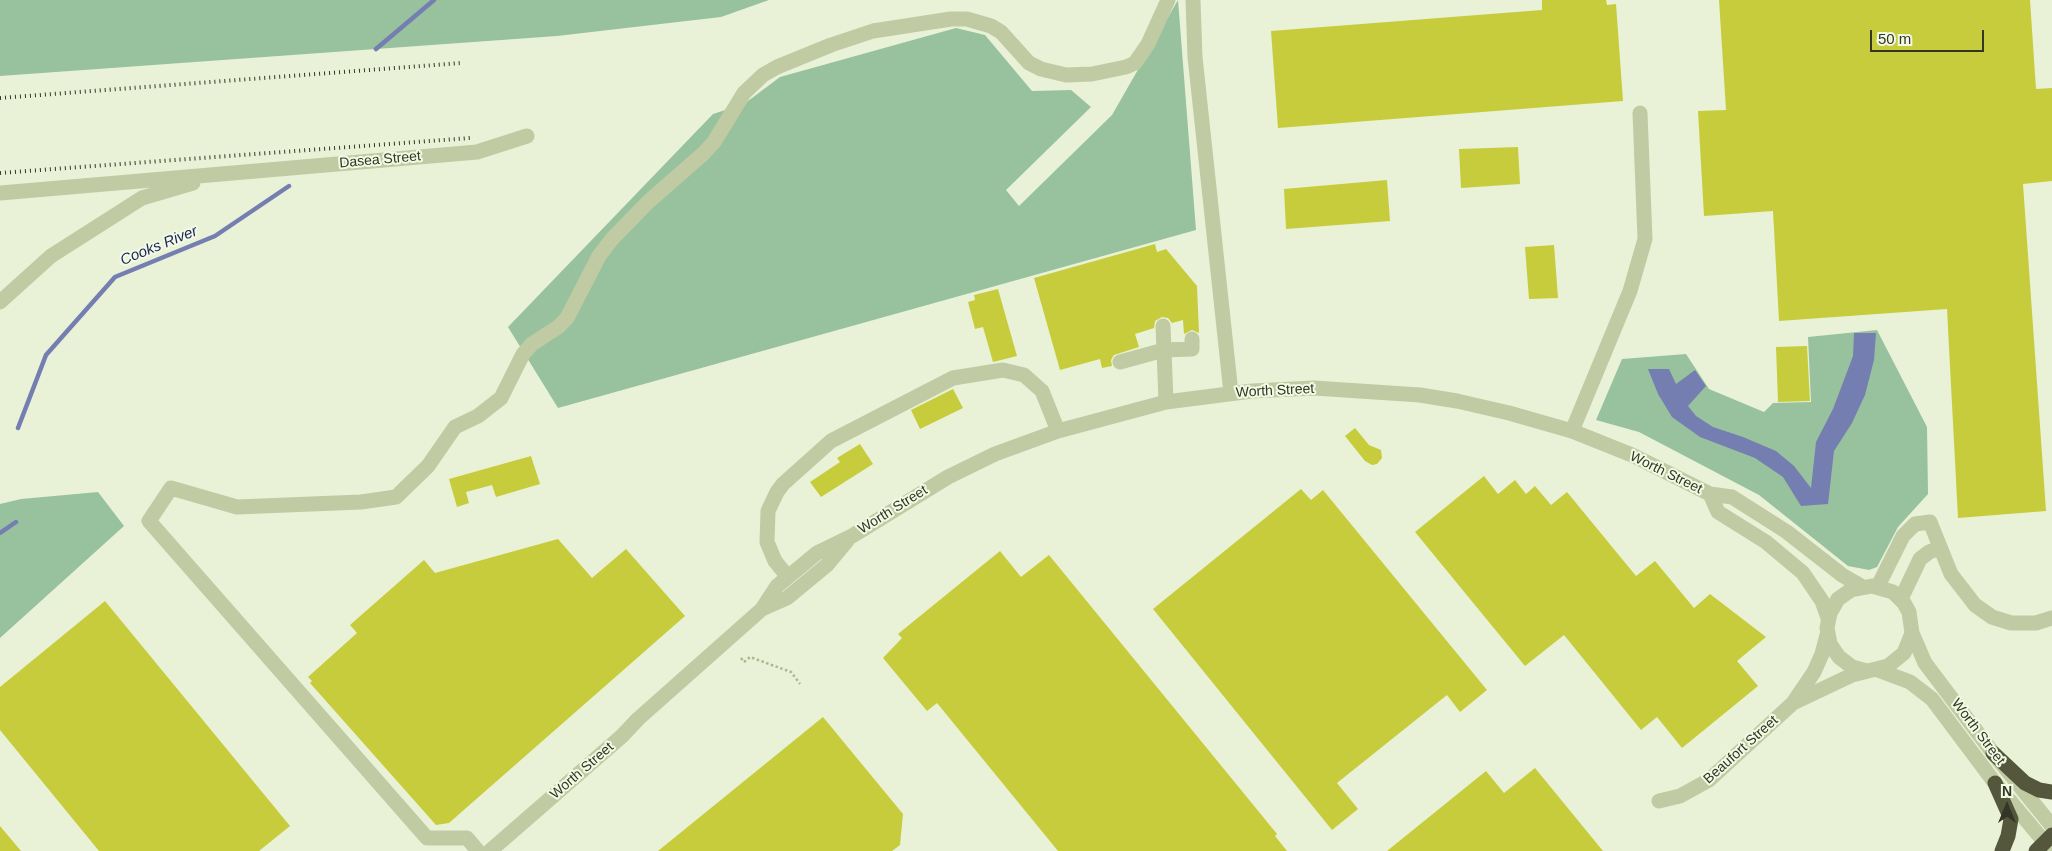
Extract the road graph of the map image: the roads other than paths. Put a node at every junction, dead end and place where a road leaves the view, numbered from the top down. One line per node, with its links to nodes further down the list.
1 (1168, 0): 36 (street)
2 (1193, 0): 12 (street)
3 (1640, 114): 15 (street)
4 (527, 136): 5 (street, Dasea Street)
5 (230, 172): 6 (street); 7 (street)
6 (0, 193)
7 (0, 302)
8 (1163, 326): 10 (street)
9 (1192, 339): 10 (street)
10 (1164, 350): 11 (street); 13 (street)
11 (1120, 362)
12 (1231, 393): 13 (street, Worth Street); 15 (street, Worth Street)
13 (1166, 402): 14 (street, Worth Street)
14 (1058, 431): 17 (street, Worth Street); 19 (street)
15 (1572, 431): 16 (street, Worth Street)
16 (1710, 494): 20 (street, Worth Street); 24 (street, Worth Street)
17 (852, 536): 19 (street, Worth Street); 23 (street, Worth Street)
18 (1940, 548): 21 (street); 22 (street); 25 (street)
19 (788, 577): 23 (street, Worth Street)
20 (1862, 586): 21 (street); 24 (street)
21 (1878, 586): 22 (street)
22 (1901, 599): 26 (street)
23 (762, 609): 37 (street, Worth Street)
24 (1828, 618): 27 (street)
25 (2052, 618)
26 (1912, 633): 28 (street); 30 (street, Worth Street)
27 (1828, 634): 28 (street); 29 (street, Beaufort Street)
28 (1873, 670): 29 (street, Beaufort Street); 31 (street, Worth Street)
29 (1792, 703): 33 (street, Beaufort Street)
30 (1993, 753): 32 (highway); 34 (street, Worth Street)
31 (1995, 783): 35 (street, Worth Street); 38 (highway)
32 (2052, 792)
33 (1659, 801)
34 (2052, 826)
35 (2046, 845)
36 (478, 851)
37 (490, 851)
38 (2002, 851)

